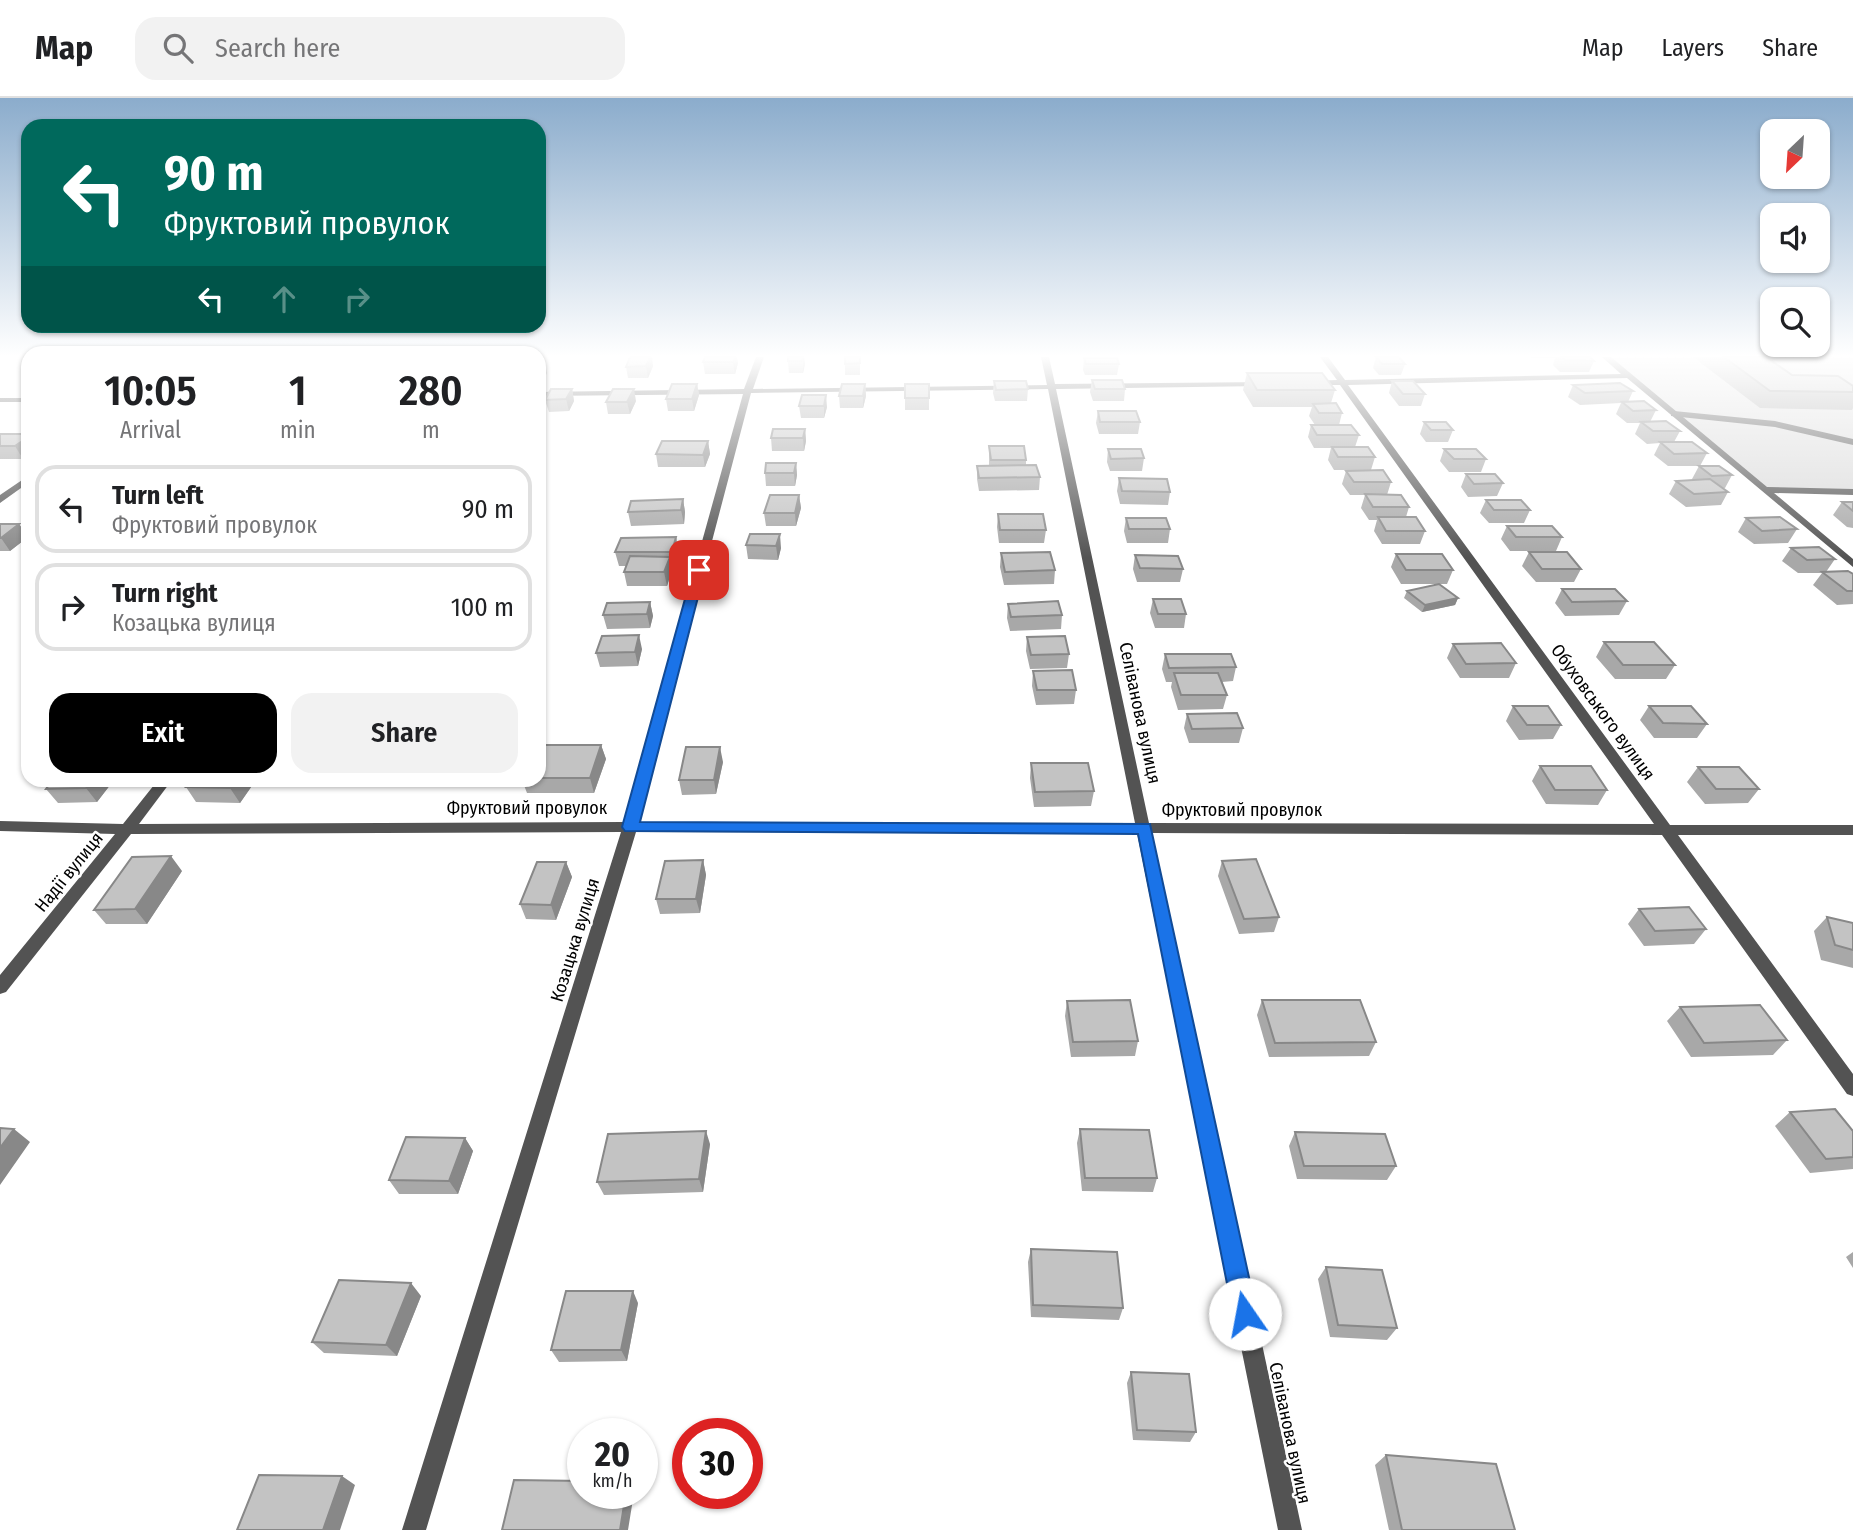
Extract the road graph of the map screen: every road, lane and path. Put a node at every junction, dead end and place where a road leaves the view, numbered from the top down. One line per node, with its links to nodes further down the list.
1 (739, 424): 14 (street, Козацька вулиця)
2 (1058, 424): 15 (street, Селіванова вулиця)
3 (1372, 424): 17 (street, Обуховського вулиця)
4 (1686, 424): 8 (street)
5 (1773, 424): 6 (street)
6 (1853, 442)
7 (21, 484): 10 (street)
8 (1766, 490): 9 (street); 11 (street)
9 (1853, 492)
10 (0, 500)
11 (1853, 564)
12 (161, 787): 16 (street, Надії вулиця)
13 (0, 826): 16 (street, Фруктовий провулок)
14 (630, 827): 15 (street, Фруктовий провулок); 16 (street, Фруктовий провулок); 21 (street, Козацька вулиця)
15 (1144, 828): 17 (street, Фруктовий провулок); 22 (street, Селіванова вулиця)
16 (128, 829): 19 (street, Надії вулиця)
17 (1667, 831): 18 (street, Фруктовий провулок); 20 (street, Обуховського вулиця)
18 (1853, 831)
19 (0, 987)
20 (1853, 1088)
21 (414, 1530)
22 (1290, 1530)

